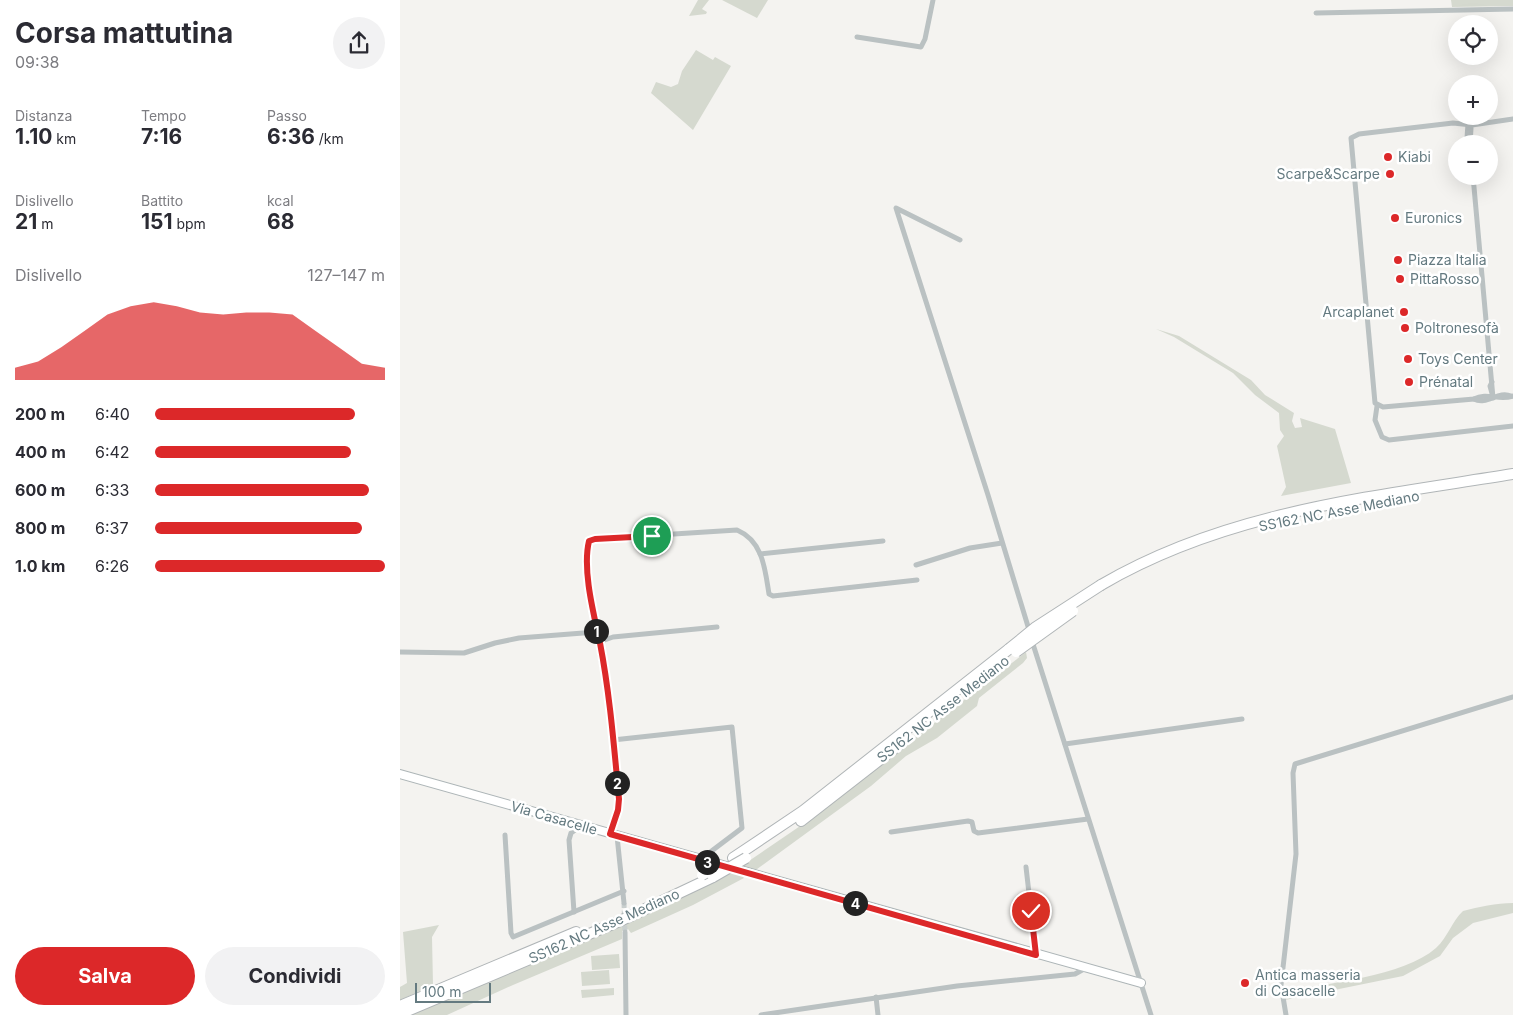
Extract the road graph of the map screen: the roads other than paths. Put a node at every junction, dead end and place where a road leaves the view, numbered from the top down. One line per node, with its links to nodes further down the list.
1 (932, 0): 4 (street)
2 (1513, 9): 3 (street)
3 (1316, 13)
4 (857, 37)
5 (1513, 120): 6 (street)
6 (1498, 121)
7 (1452, 125): 12 (street)
8 (1474, 185): 11 (street)
9 (960, 240): 18 (street)
10 (1512, 396): 11 (street)
11 (1494, 398): 12 (street)
12 (1377, 406): 13 (street)
13 (1513, 426)
14 (1513, 474): 16 (highway, SS162 NC Asse Mediano)
15 (1513, 480): 16 (highway, SS162 NC Asse Mediano)
16 (1432, 490): 26 (highway, SS162 NC Asse Mediano, bridge)
17 (883, 541): 19 (street)
18 (1002, 543): 20 (street); 30 (street)
19 (760, 554): 21 (street); 23 (street)
20 (916, 565)
21 (917, 580)
22 (717, 627): 24 (street)
23 (596, 632): 24 (street); 25 (street)
24 (599, 642): 29 (street)
25 (400, 652)
26 (1011, 652): 47 (highway, SS162 NC Asse Mediano, bridge); 48 (highway, SS162 NC Asse Mediano, bridge)
27 (1513, 697): 53 (street)
28 (1242, 719): 30 (street)
29 (613, 740): 36 (street); 37 (street)
30 (1065, 744): 32 (street)
31 (400, 774): 33 (street, Via Casacelle)
32 (1088, 819): 34 (street); 45 (street)
33 (581, 825): 36 (street, Via Casacelle); 41 (street)
34 (891, 832)
35 (505, 835): 41 (street)
36 (613, 835): 37 (street, Via Casacelle); 39 (street)
37 (700, 860): 43 (street, Via Casacelle)
38 (1026, 867): 43 (street)
39 (624, 891): 40 (street); 41 (street)
40 (624, 903)
41 (574, 912)
42 (625, 932): 49 (street)
43 (1036, 955): 44 (street, Via Casacelle)
44 (1084, 969): 45 (street, Via Casacelle); 46 (street)
45 (1141, 983): 52 (street)
46 (876, 997): 50 (street); 51 (street)
47 (400, 1006)
48 (400, 1014)
49 (626, 1015)
50 (761, 1015)
51 (878, 1015)
52 (1151, 1015)
53 (1286, 1015)

